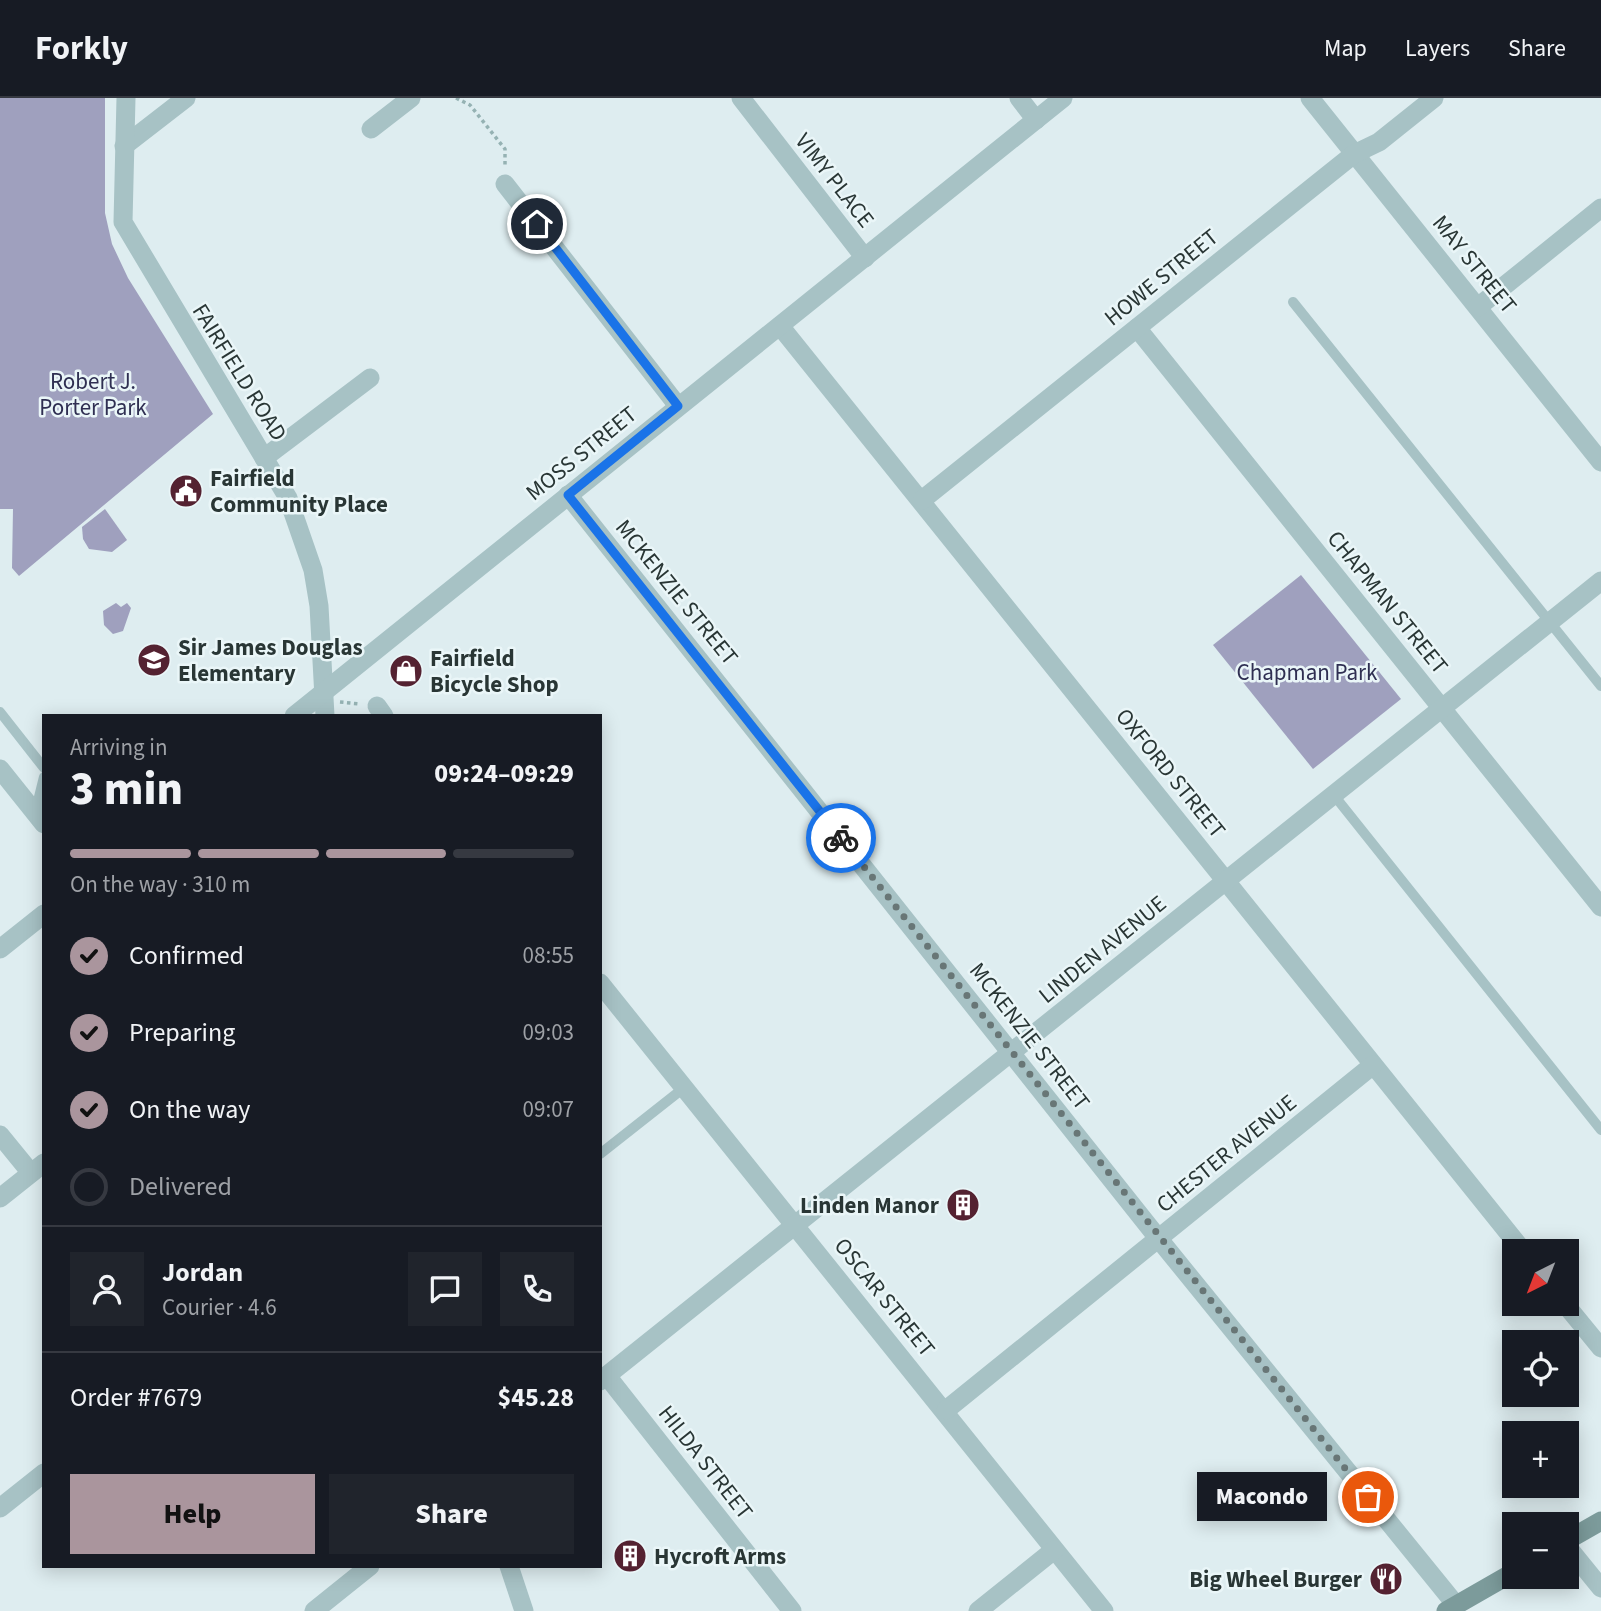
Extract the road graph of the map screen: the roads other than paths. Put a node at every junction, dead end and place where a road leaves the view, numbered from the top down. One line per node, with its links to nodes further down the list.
1 (126, 98): 11 (street, FAIRFIELD ROAD)
2 (186, 98): 11 (street)
3 (411, 98): 10 (street)
4 (741, 98): 15 (street, VIMY PLACE)
5 (1019, 98): 9 (street)
6 (1063, 98): 9 (street, MOSS STREET)
7 (1310, 98): 12 (street, MAY STREET)
8 (1434, 98): 12 (street, HOWE STREET)
9 (1036, 120): 15 (street, MOSS STREET)
10 (371, 129)
11 (124, 146): 22 (street, FAIRFIELD ROAD)
12 (1354, 154): 17 (street, MAY STREET); 19 (street, HOWE STREET)
13 (505, 184): 21 (street)
14 (1601, 208): 17 (street)
15 (865, 258): 18 (street, MOSS STREET)
16 (1293, 302): 27 (lane)
17 (1478, 307): 23 (street, MAY STREET)
18 (780, 326): 21 (street, MOSS STREET); 25 (street, OXFORD STREET)
19 (1138, 328): 25 (street, HOWE STREET); 30 (street, CHAPMAN STREET)
20 (370, 378): 22 (street)
21 (678, 406): 24 (street, MOSS STREET)
22 (264, 458): 29 (street, FAIRFIELD ROAD)
23 (1601, 462)
24 (568, 495): 29 (street, MOSS STREET); 43 (street, MCKENZIE STREET)
25 (922, 500): 38 (street, OXFORD STREET)
26 (1601, 581): 27 (street, LINDEN AVENUE)
27 (1549, 622): 28 (lane); 30 (street, LINDEN AVENUE)
28 (1601, 686)
29 (324, 703): 32 (street, MOSS STREET)
30 (1440, 707): 35 (street, LINDEN AVENUE); 39 (street, CHAPMAN STREET)
31 (0, 712): 33 (lane)
32 (299, 714)
33 (42, 765)
34 (0, 769): 37 (street)
35 (1333, 794): 38 (street, LINDEN AVENUE); 46 (lane)
36 (42, 798): 37 (lane)
37 (40, 818)
38 (1226, 880): 43 (street, LINDEN AVENUE); 44 (street, OXFORD STREET)
39 (1601, 907)
40 (42, 916): 41 (street)
41 (0, 949)
42 (602, 985): 45 (street, OSCAR STREET)
43 (1013, 1053): 51 (street, LINDEN AVENUE); 52 (street, MCKENZIE STREET)
44 (1373, 1065): 52 (street, CHESTER AVENUE); 53 (street, OXFORD STREET)
45 (685, 1087): 48 (lane); 51 (street, OSCAR STREET)
46 (1601, 1130)
47 (0, 1135): 49 (street)
48 (602, 1152)
49 (37, 1168): 50 (street)
50 (0, 1198)
51 (796, 1226): 56 (street, LINDEN AVENUE); 57 (street, OSCAR STREET)
52 (1158, 1238): 57 (street, CHESTER AVENUE); 68 (street, MCKENZIE STREET)
53 (1513, 1239)
54 (1576, 1316): 55 (street)
55 (1601, 1348)
56 (604, 1379): 71 (street, HILDA STREET)
57 (946, 1410): 62 (street, OSCAR STREET)
58 (42, 1475): 59 (street)
59 (0, 1508)
60 (1601, 1521): 61 (main road)
61 (1579, 1535)
62 (1054, 1550): 72 (street); 73 (street, OSCAR STREET)
63 (1579, 1560): 67 (street)
64 (368, 1568): 70 (street)
65 (510, 1568): 69 (street)
66 (1502, 1579): 68 (main road)
67 (1601, 1588)
68 (1451, 1608)
69 (521, 1609)
70 (314, 1611)
71 (792, 1611)
72 (978, 1611)
73 (1104, 1611)

